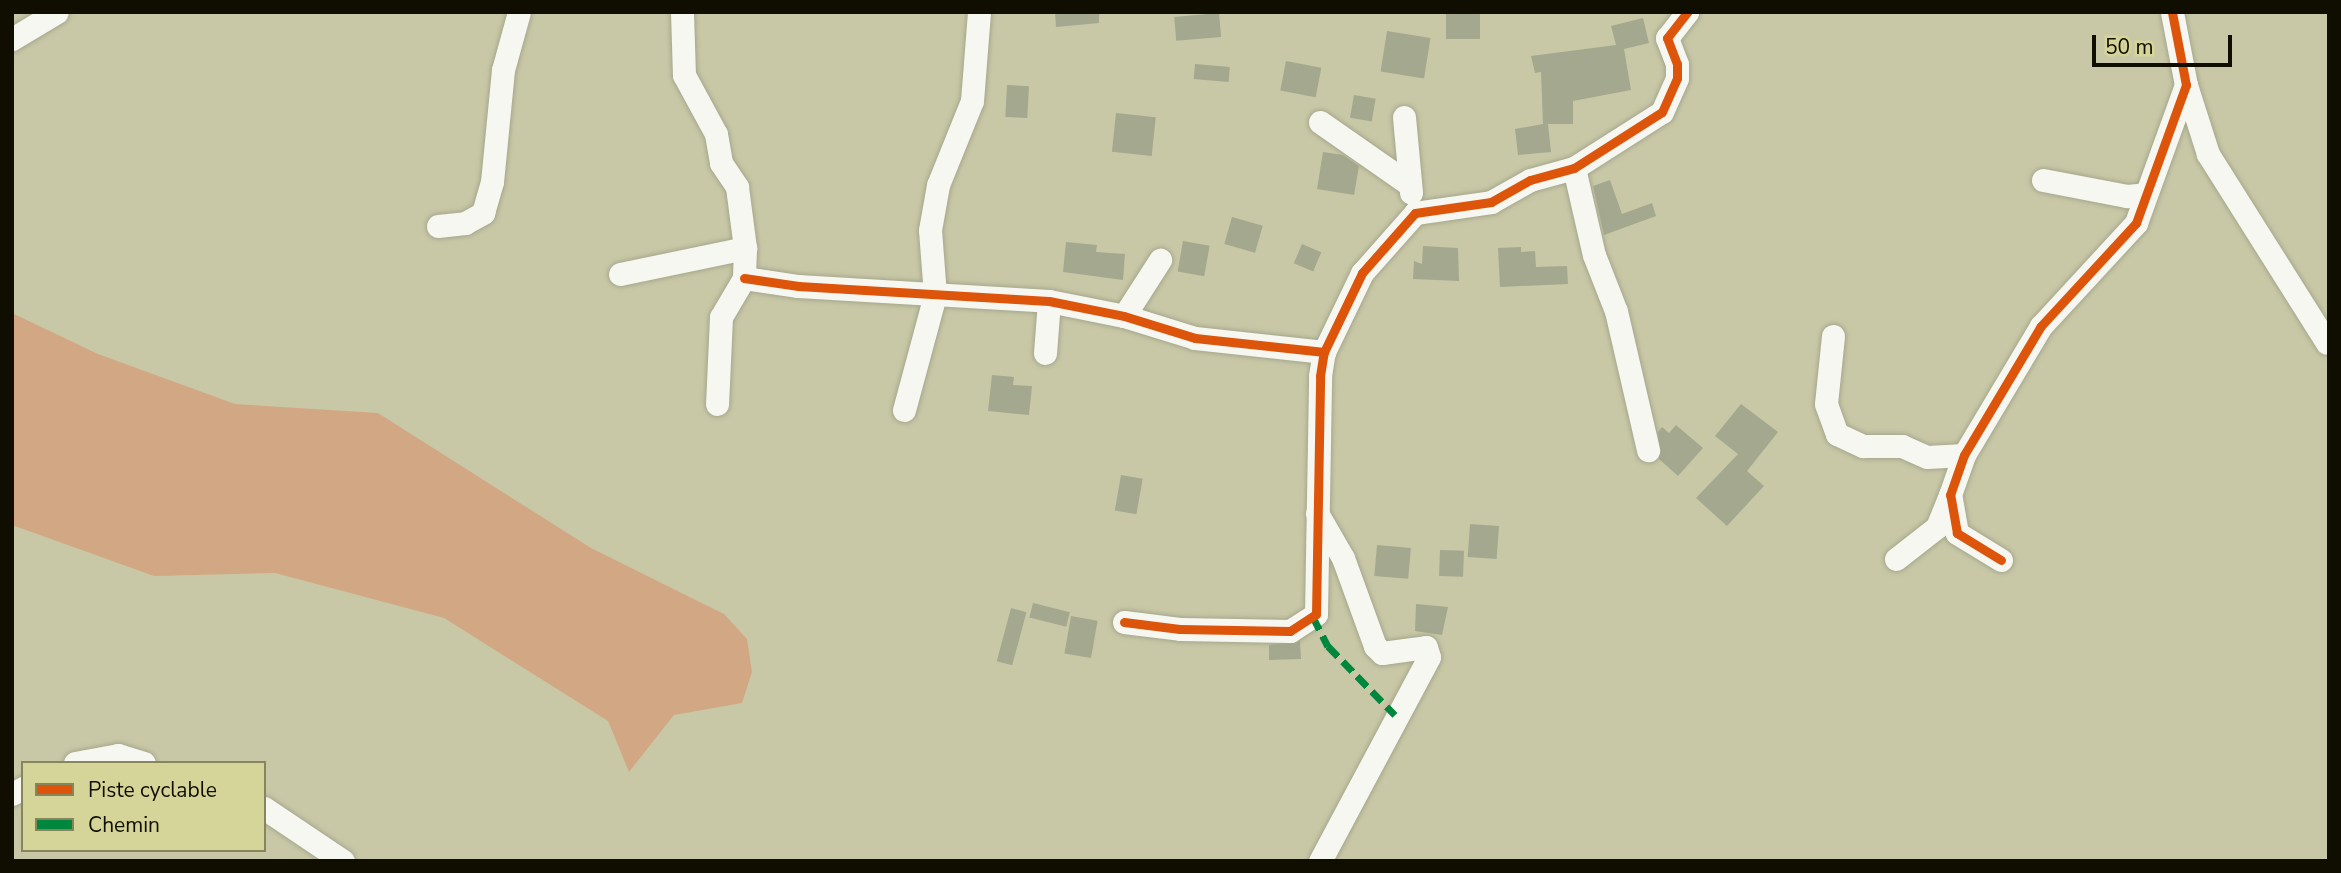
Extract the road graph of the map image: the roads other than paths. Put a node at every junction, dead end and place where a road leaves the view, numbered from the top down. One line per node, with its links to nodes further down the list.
1 (57, 12): 7 (street)
2 (519, 12): 16 (street)
3 (682, 12): 17 (street)
4 (979, 12): 21 (street)
5 (1687, 12): 11 (street)
6 (2172, 12): 8 (street)
7 (12, 39)
8 (2186, 85): 14 (street); 25 (street)
9 (1404, 117): 13 (street)
10 (1320, 122): 13 (street)
11 (1574, 167): 15 (street); 30 (street)
12 (2043, 180): 14 (street)
13 (1409, 184): 15 (street)
14 (2146, 194): 31 (street)
15 (1428, 210): 26 (street)
16 (438, 226)
17 (745, 248): 19 (street); 20 (street)
18 (1160, 260): 23 (street)
19 (620, 274)
20 (744, 278): 21 (street); 28 (street)
21 (935, 295): 22 (street); 29 (street)
22 (1049, 302): 23 (street); 27 (street)
23 (1124, 316): 26 (street)
24 (1833, 336): 31 (street)
25 (2327, 343)
26 (1324, 352): 33 (street)
27 (1045, 354)
28 (717, 404)
29 (904, 410)
30 (1648, 450)
31 (1964, 455): 32 (street)
32 (1950, 495): 34 (street); 35 (street)
33 (1315, 508): 36 (street); 41 (street)
34 (1896, 559)
35 (2001, 560)
36 (1124, 622)
37 (86, 761): 38 (street)
38 (138, 761)
39 (266, 809): 40 (street)
40 (343, 861)
41 (1320, 861)

